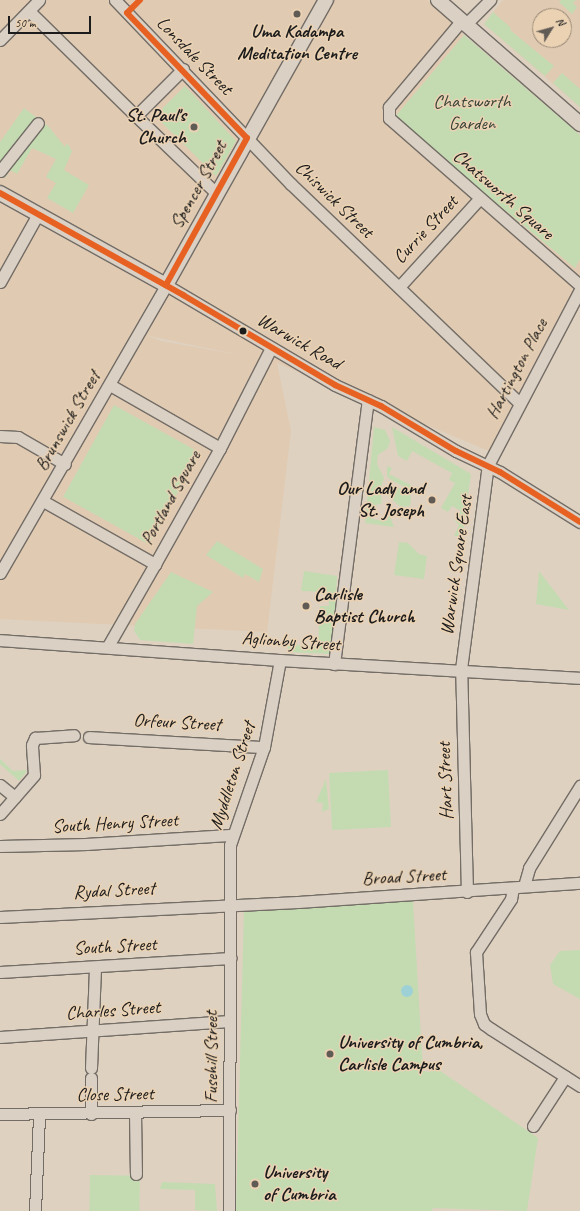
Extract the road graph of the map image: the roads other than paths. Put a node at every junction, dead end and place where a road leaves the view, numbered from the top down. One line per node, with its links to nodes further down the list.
1 (39, 0): 6 (street)
2 (115, 0): 9 (street, Lonsdale Street)
3 (326, 0): 13 (main road, Spencer Street)
4 (438, 0): 7 (main road)
5 (490, 0): 7 (street, Chatsworth Square)
6 (29, 11): 8 (street); 10 (street)
7 (465, 22): 12 (main road); 17 (street, Chatsworth Square)
8 (0, 40)
9 (183, 70): 10 (street); 13 (street, Lonsdale Street)
10 (136, 116): 16 (street)
11 (38, 123): 14 (street)
12 (580, 124)
13 (247, 138): 16 (main road, Spencer Street); 22 (street, Chiswick Street)
14 (0, 171)
15 (0, 193): 18 (main road, Warwick Road)
16 (217, 194): 21 (main road, Spencer Street)
17 (480, 198): 20 (street, Chatsworth Square); 22 (street, Currie Street)
18 (38, 214): 19 (street); 21 (main road, Warwick Road)
19 (0, 282)
20 (580, 285)
21 (166, 286): 24 (street, Warwick Road); 25 (street, Brunswick Street)
22 (399, 287): 27 (street, Chiswick Street)
23 (580, 290): 27 (street, Hartington Place)
24 (271, 348): 26 (street, Warwick Road); 29 (street)
25 (110, 385): 29 (street, Portland Square); 30 (street, Brunswick Street)
26 (368, 400): 31 (street, Warwick Road); 39 (street)
27 (519, 403): 31 (street, Hartington Place)
28 (0, 436): 30 (street)
29 (220, 448): 34 (street, Portland Square)
30 (65, 464): 32 (street, Brunswick Street)
31 (488, 465): 33 (street, Warwick Road); 40 (street, Warwick Square East)
32 (43, 501): 34 (street, Portland Square); 35 (street, Brunswick Street)
33 (580, 522)
34 (155, 564): 37 (street)
35 (0, 573)
36 (0, 640): 37 (street, Aglionby Street)
37 (108, 646): 38 (street, Aglionby Street)
38 (280, 660): 39 (street, Aglionby Street); 44 (street, Myddleton Street)
39 (334, 664): 40 (street, Aglionby Street)
40 (461, 669): 41 (street, Aglionby Street); 54 (street, Hart Street)
41 (580, 678)
42 (74, 736): 47 (street)
43 (89, 737): 44 (street, Orfeur Street)
44 (264, 747): 49 (street, Myddleton Street)
45 (0, 785): 47 (street)
46 (580, 786): 52 (street)
47 (15, 797): 48 (street)
48 (0, 814)
49 (232, 835): 50 (street, South Henry Street); 55 (street, Myddleton Street)
50 (0, 846)
51 (580, 883): 52 (street, Broad Street)
52 (524, 886): 53 (street, Broad Street)
53 (512, 888): 54 (street, Broad Street); 63 (street)
54 (467, 892): 55 (street, Broad Street)
55 (231, 903): 56 (street, Rydal Street); 57 (street, Fusehill Street)
56 (0, 917)
57 (231, 958): 58 (street, South Street); 60 (street, Fusehill Street)
58 (95, 967): 59 (street, South Street); 61 (street)
59 (0, 972)
60 (229, 1021): 61 (street, Charles Street); 65 (street, Fusehill Street)
61 (94, 1029): 62 (street, Charles Street); 69 (street)
62 (0, 1038)
63 (565, 1077): 64 (street); 70 (street)
64 (580, 1086)
65 (230, 1110): 66 (street, Close Street); 73 (street, Fusehill Street)
66 (135, 1112): 69 (street, Close Street); 71 (street)
67 (0, 1114): 68 (street, Close Street)
68 (39, 1114): 69 (street, Close Street); 72 (street)
69 (91, 1114)
70 (533, 1126)
71 (136, 1174)
72 (35, 1211)
73 (229, 1211)

